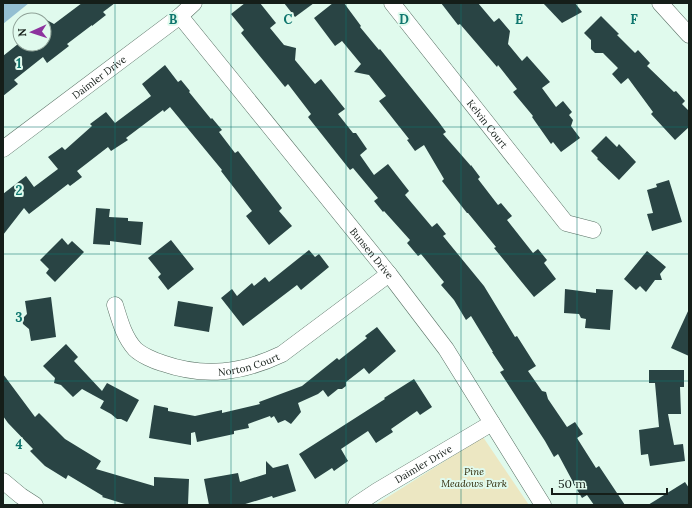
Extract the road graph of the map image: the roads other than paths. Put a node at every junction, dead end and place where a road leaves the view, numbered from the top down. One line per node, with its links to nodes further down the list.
1 (194, 3): 4 (street, Daimler Drive)
2 (392, 3): 7 (street, Kelvin Court)
3 (660, 3): 5 (street)
4 (180, 16): 6 (street, Daimler Drive); 8 (street, Bunsen Drive)
5 (689, 36)
6 (3, 149)
7 (594, 230)
8 (389, 274): 9 (street, Norton Court); 10 (street, Bunsen Drive)
9 (115, 305)
10 (492, 423): 13 (street, Daimler Drive); 14 (street, Bunsen Drive)
11 (3, 481): 12 (street)
12 (35, 505)
13 (356, 505)
14 (543, 505)

